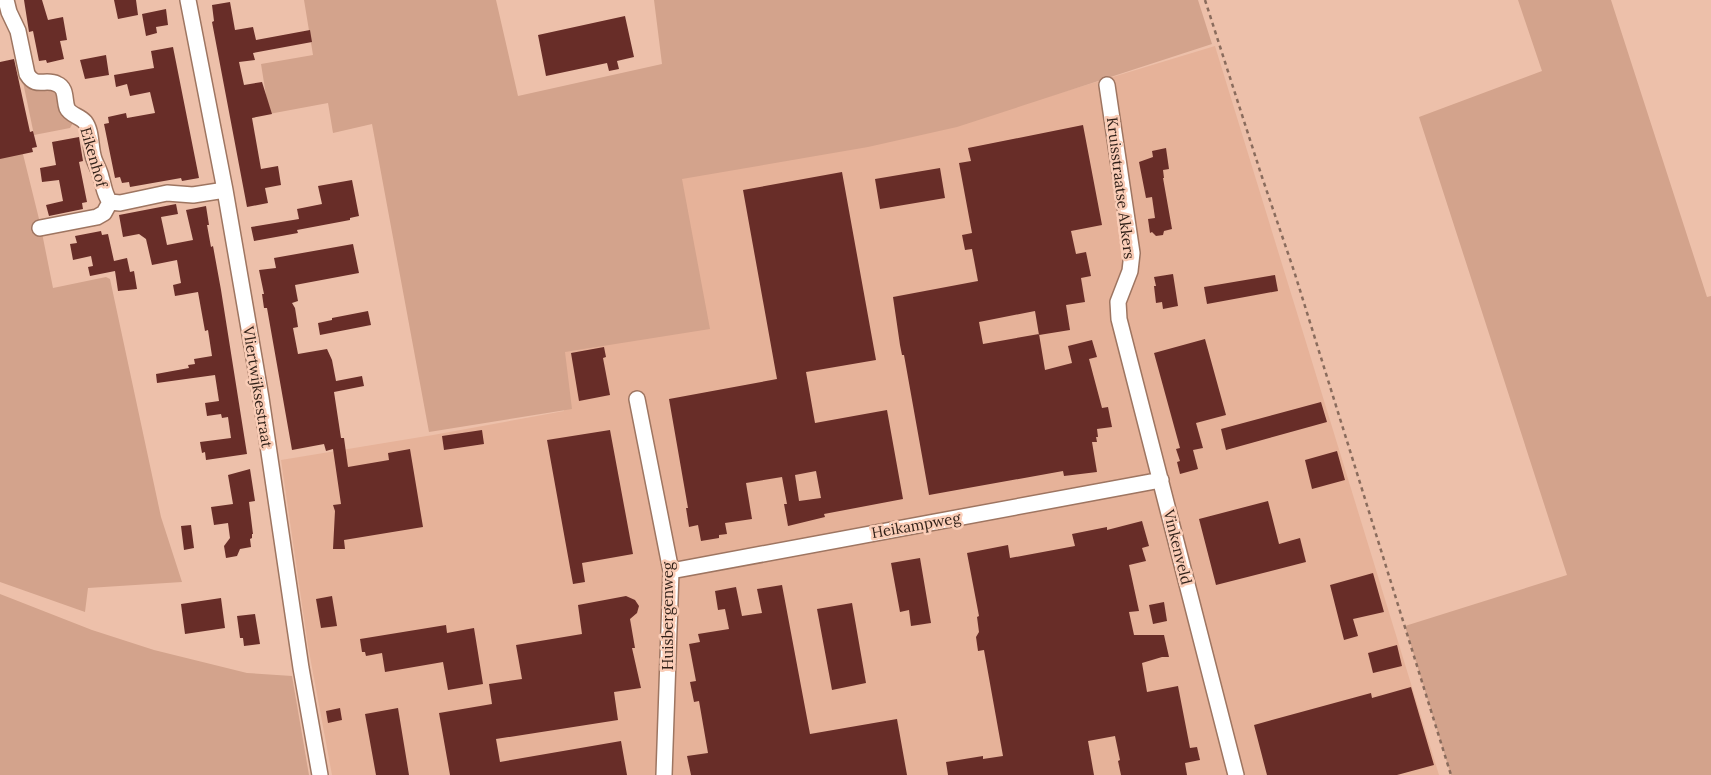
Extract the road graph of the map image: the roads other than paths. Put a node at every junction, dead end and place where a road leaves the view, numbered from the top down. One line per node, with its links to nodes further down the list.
1 (6, 0): 5 (street, Eikenhof)
2 (188, 0): 4 (street, Vliertwijksestraat)
3 (1107, 85): 7 (street, Kruisstraatse Akkers)
4 (225, 190): 5 (street, Eikenhof); 11 (street, Vliertwijksestraat)
5 (110, 202): 6 (street, Eikenhof)
6 (40, 228)
7 (1119, 318): 9 (street, Vinkenveld)
8 (637, 399): 10 (street, Huisbergenweg)
9 (1161, 480): 10 (street, Heikampweg); 13 (street, Vinkenveld)
10 (671, 571): 12 (street, Huisbergenweg)
11 (320, 775)
12 (664, 775)
13 (1236, 775)

